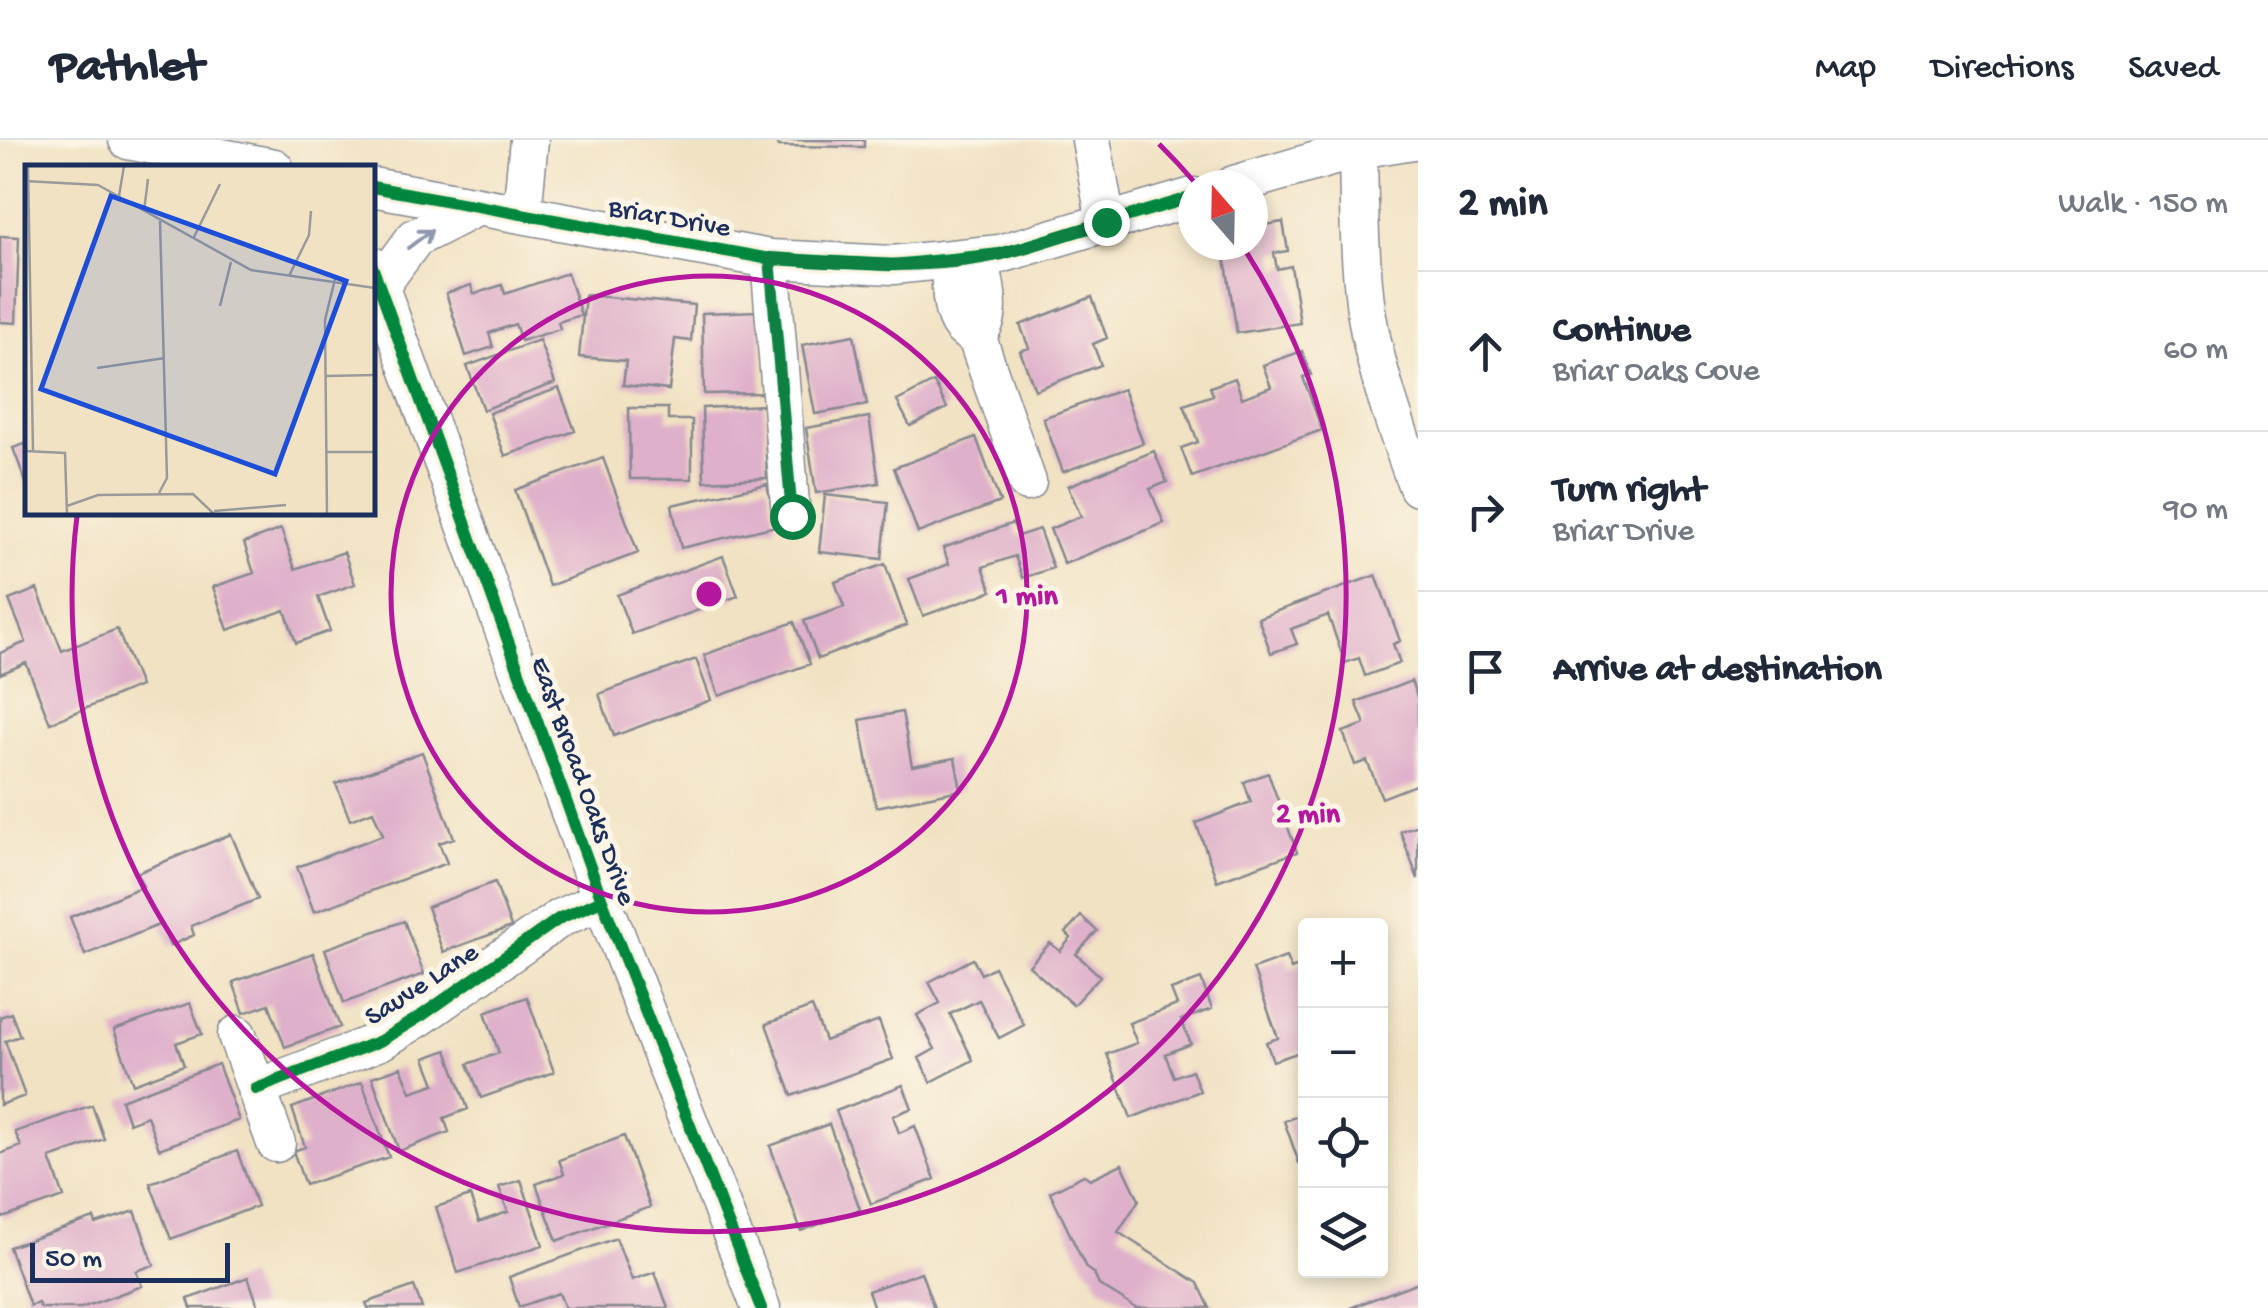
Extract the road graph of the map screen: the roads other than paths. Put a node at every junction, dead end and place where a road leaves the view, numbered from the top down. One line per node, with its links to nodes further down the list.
1 (128, 140): 5 (street)
2 (529, 140): 12 (street)
3 (1091, 140): 13 (street)
4 (1412, 140): 6 (street)
5 (188, 145): 7 (street)
6 (1358, 150): 8 (street); 18 (street)
7 (263, 165)
8 (1268, 175)
9 (375, 189): 11 (street, Briar Drive)
10 (1178, 201): 13 (street, Briar Drive)
11 (474, 208): 12 (street, Briar Drive); 16 (street, East Broad Oaks Drive, one-way to 11)
12 (522, 214): 14 (street, Briar Drive)
13 (1106, 222): 15 (street, Briar Drive)
14 (770, 258): 15 (street, Briar Drive); 19 (street)
15 (965, 260): 17 (street)
16 (376, 276): 20 (street, East Broad Oaks Drive)
17 (1026, 482)
18 (1418, 487)
19 (792, 516)
20 (602, 900): 22 (street, Sauve Lane); 24 (street, East Broad Oaks Drive)
21 (236, 1035): 22 (street)
22 (256, 1089): 23 (street)
23 (276, 1143)
24 (760, 1308)

